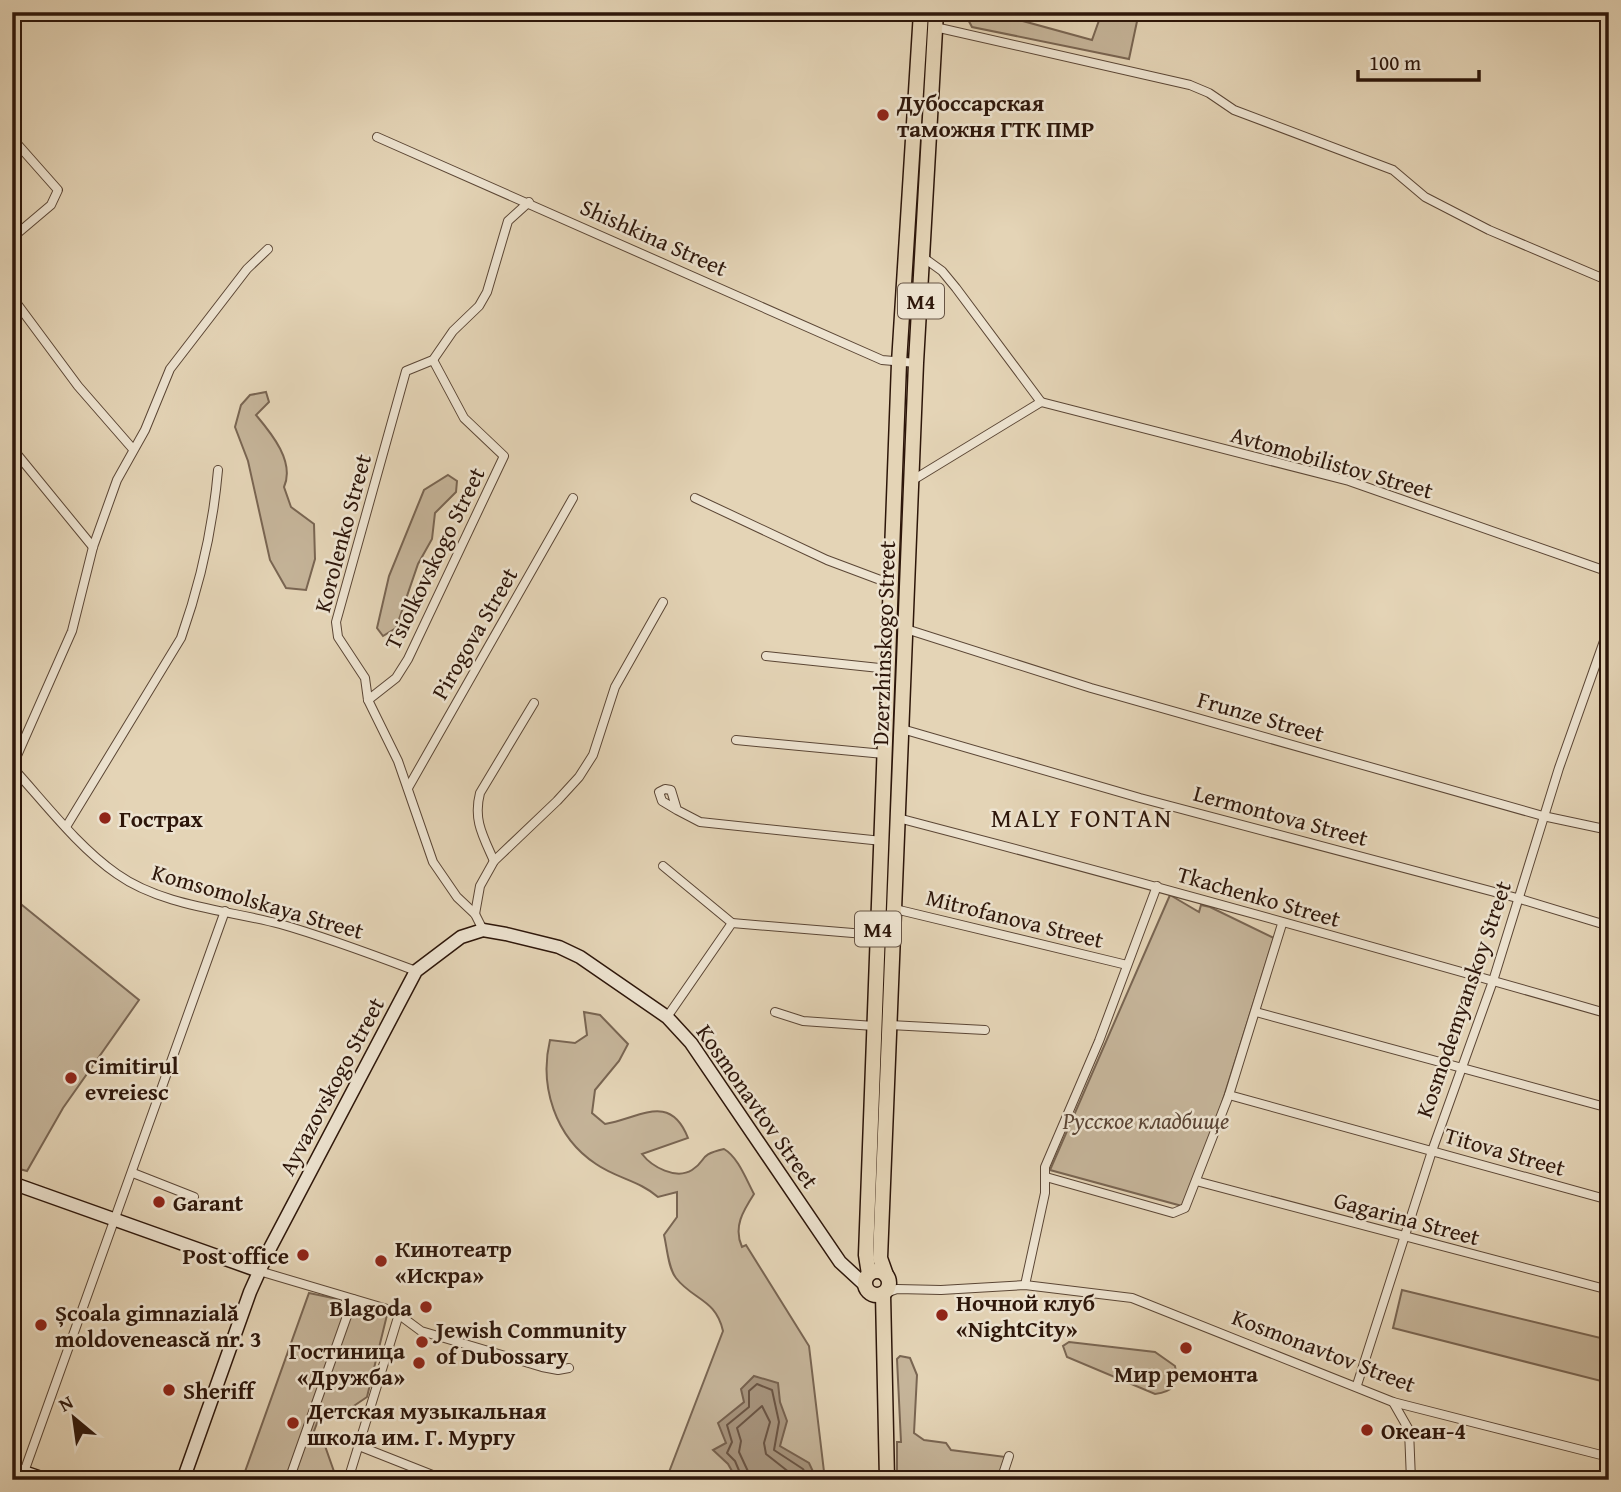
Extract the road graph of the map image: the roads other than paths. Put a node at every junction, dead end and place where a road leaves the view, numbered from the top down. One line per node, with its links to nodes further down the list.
1 (921, 12): 12 (highway, Dzerzhinskogo Street / M4)
2 (936, 19): 8 (highway, Dzerzhinskogo Street / M4); 9 (street)
3 (377, 137): 5 (street, Shishkina Street)
4 (12, 138): 6 (street)
5 (529, 202): 11 (street); 12 (street, Shishkina Street)
6 (12, 238)
7 (268, 249): 16 (street)
8 (924, 258): 13 (highway, Dzerzhinskogo Street / M4); 14 (street)
9 (1609, 281)
10 (12, 297): 16 (street)
11 (433, 360): 30 (street, Korolenko Street); 30 (street, Tsiolkovskogo Street)
12 (899, 363): 13 (street, Shishkina Street); 23 (highway, Dzerzhinskogo Street / M4)
13 (916, 363): 18 (highway, Dzerzhinskogo Street / M4)
14 (1041, 402): 18 (street); 22 (street, Avtomobilistov Street)
15 (12, 448): 21 (street)
16 (132, 448): 21 (street)
17 (218, 470): 40 (street)
18 (913, 480): 24 (highway, Dzerzhinskogo Street / M4)
19 (573, 498): 36 (street, Pirogova Street)
20 (695, 498): 23 (street, Dzerzhinskogo Street)
21 (93, 547): 35 (street)
22 (1609, 572)
23 (891, 583): 24 (street); 29 (highway, Dzerzhinskogo Street / M4)
24 (907, 590): 27 (highway, Dzerzhinskogo Street / M4)
25 (663, 602): 43 (street)
26 (1609, 627): 38 (street, Kosmodemyanskoy Street)
27 (906, 629): 32 (highway, Dzerzhinskogo Street / M4); 38 (street, Frunze Street)
28 (766, 656): 29 (street)
29 (889, 669): 34 (highway, Dzerzhinskogo Street / M4)
30 (369, 700): 36 (street)
31 (534, 703): 43 (street)
32 (902, 729): 39 (highway, Dzerzhinskogo Street / M4); 46 (street, Lermontova Street)
33 (736, 740): 34 (street)
34 (884, 754): 42 (highway, Dzerzhinskogo Street / M4)
35 (12, 767): 40 (street, Komsomolskaya Street)
36 (408, 788): 49 (street)
37 (677, 810): 42 (street)
38 (1543, 816): 41 (street, Frunze Street); 46 (street, Kosmodemyanskoy Street)
39 (898, 818): 45 (street, Tkachenko Street); 47 (highway, Dzerzhinskogo Street / M4)
40 (66, 827): 48 (street, Komsomolskaya Street)
41 (1609, 830)
42 (882, 841): 54 (highway, Dzerzhinskogo Street / M4)
43 (494, 860): 49 (street)
44 (663, 866): 50 (street)
45 (1157, 886): 51 (street, Tkachenko Street); 56 (street)
46 (1517, 898): 52 (street, Lermontova Street); 58 (street, Kosmodemyanskoy Street)
47 (895, 909): 56 (street, Mitrofanova Street); 63 (highway, Dzerzhinskogo Street / M4)
48 (225, 911): 57 (street, Komsomolskaya Street); 70 (street)
49 (475, 914): 53 (street)
50 (732, 923): 54 (street); 62 (street)
51 (1282, 924): 58 (street, Tkachenko Street); 60 (street)
52 (1609, 926)
53 (483, 930): 55 (street, Kosmonavtov Street); 62 (street, Kosmonavtov Street)
54 (877, 935): 64 (highway, Dzerzhinskogo Street / M4)
55 (461, 937): 57 (street, Ayvazovskogo Street)
56 (1127, 965): 71 (street)
57 (416, 971): 78 (street, Ayvazovskogo Street)
58 (1493, 981): 61 (street, Tkachenko Street); 66 (street, Kosmodemyanskoy Street)
59 (775, 1012): 64 (street)
60 (1256, 1012): 66 (street); 67 (street)
61 (1609, 1014)
62 (667, 1017): 79 (street, Kosmonavtov Street)
63 (890, 1025): 65 (street); 79 (highway, Dzerzhinskogo Street / M4)
64 (874, 1026): 79 (highway, Dzerzhinskogo Street / M4)
65 (985, 1030)
66 (1461, 1066): 68 (street); 69 (street, Kosmodemyanskoy Street)
67 (1229, 1095): 69 (street, Titova Street); 72 (street)
68 (1609, 1108)
69 (1432, 1151): 75 (street, Titova Street); 77 (street, Kosmodemyanskoy Street)
70 (133, 1173): 74 (street); 76 (street)
71 (1046, 1177): 72 (street); 80 (street)
72 (1196, 1181): 77 (street, Gagarina Street)
73 (12, 1183): 76 (street)
74 (194, 1197)
75 (1609, 1200)
76 (115, 1220): 78 (street); 90 (street)
77 (1404, 1238): 81 (street, Gagarina Street); 85 (street, Kosmodemyanskoy Street)
78 (259, 1271): 82 (street); 92 (street, Ayvazovskogo Street)
79 (880, 1284): 80 (street, Kosmonavtov Street); 96 (highway, M4)
80 (1025, 1285): 85 (street, Kosmonavtov Street)
81 (1609, 1290)
82 (353, 1299): 83 (street); 93 (street)
83 (399, 1314): 84 (street); 87 (street)
84 (569, 1368)
85 (1357, 1385): 86 (street, Kosmonavtov Street)
86 (1393, 1402): 89 (street, Kosmonavtov Street); 98 (street)
87 (359, 1446): 94 (street); 95 (street)
88 (1009, 1456): 97 (street)
89 (1609, 1457)
90 (18, 1470): 91 (street)
91 (47, 1480)
92 (183, 1480)
93 (289, 1480)
94 (348, 1480)
95 (445, 1480)
96 (887, 1480)
97 (1000, 1480)
98 (1411, 1480)

